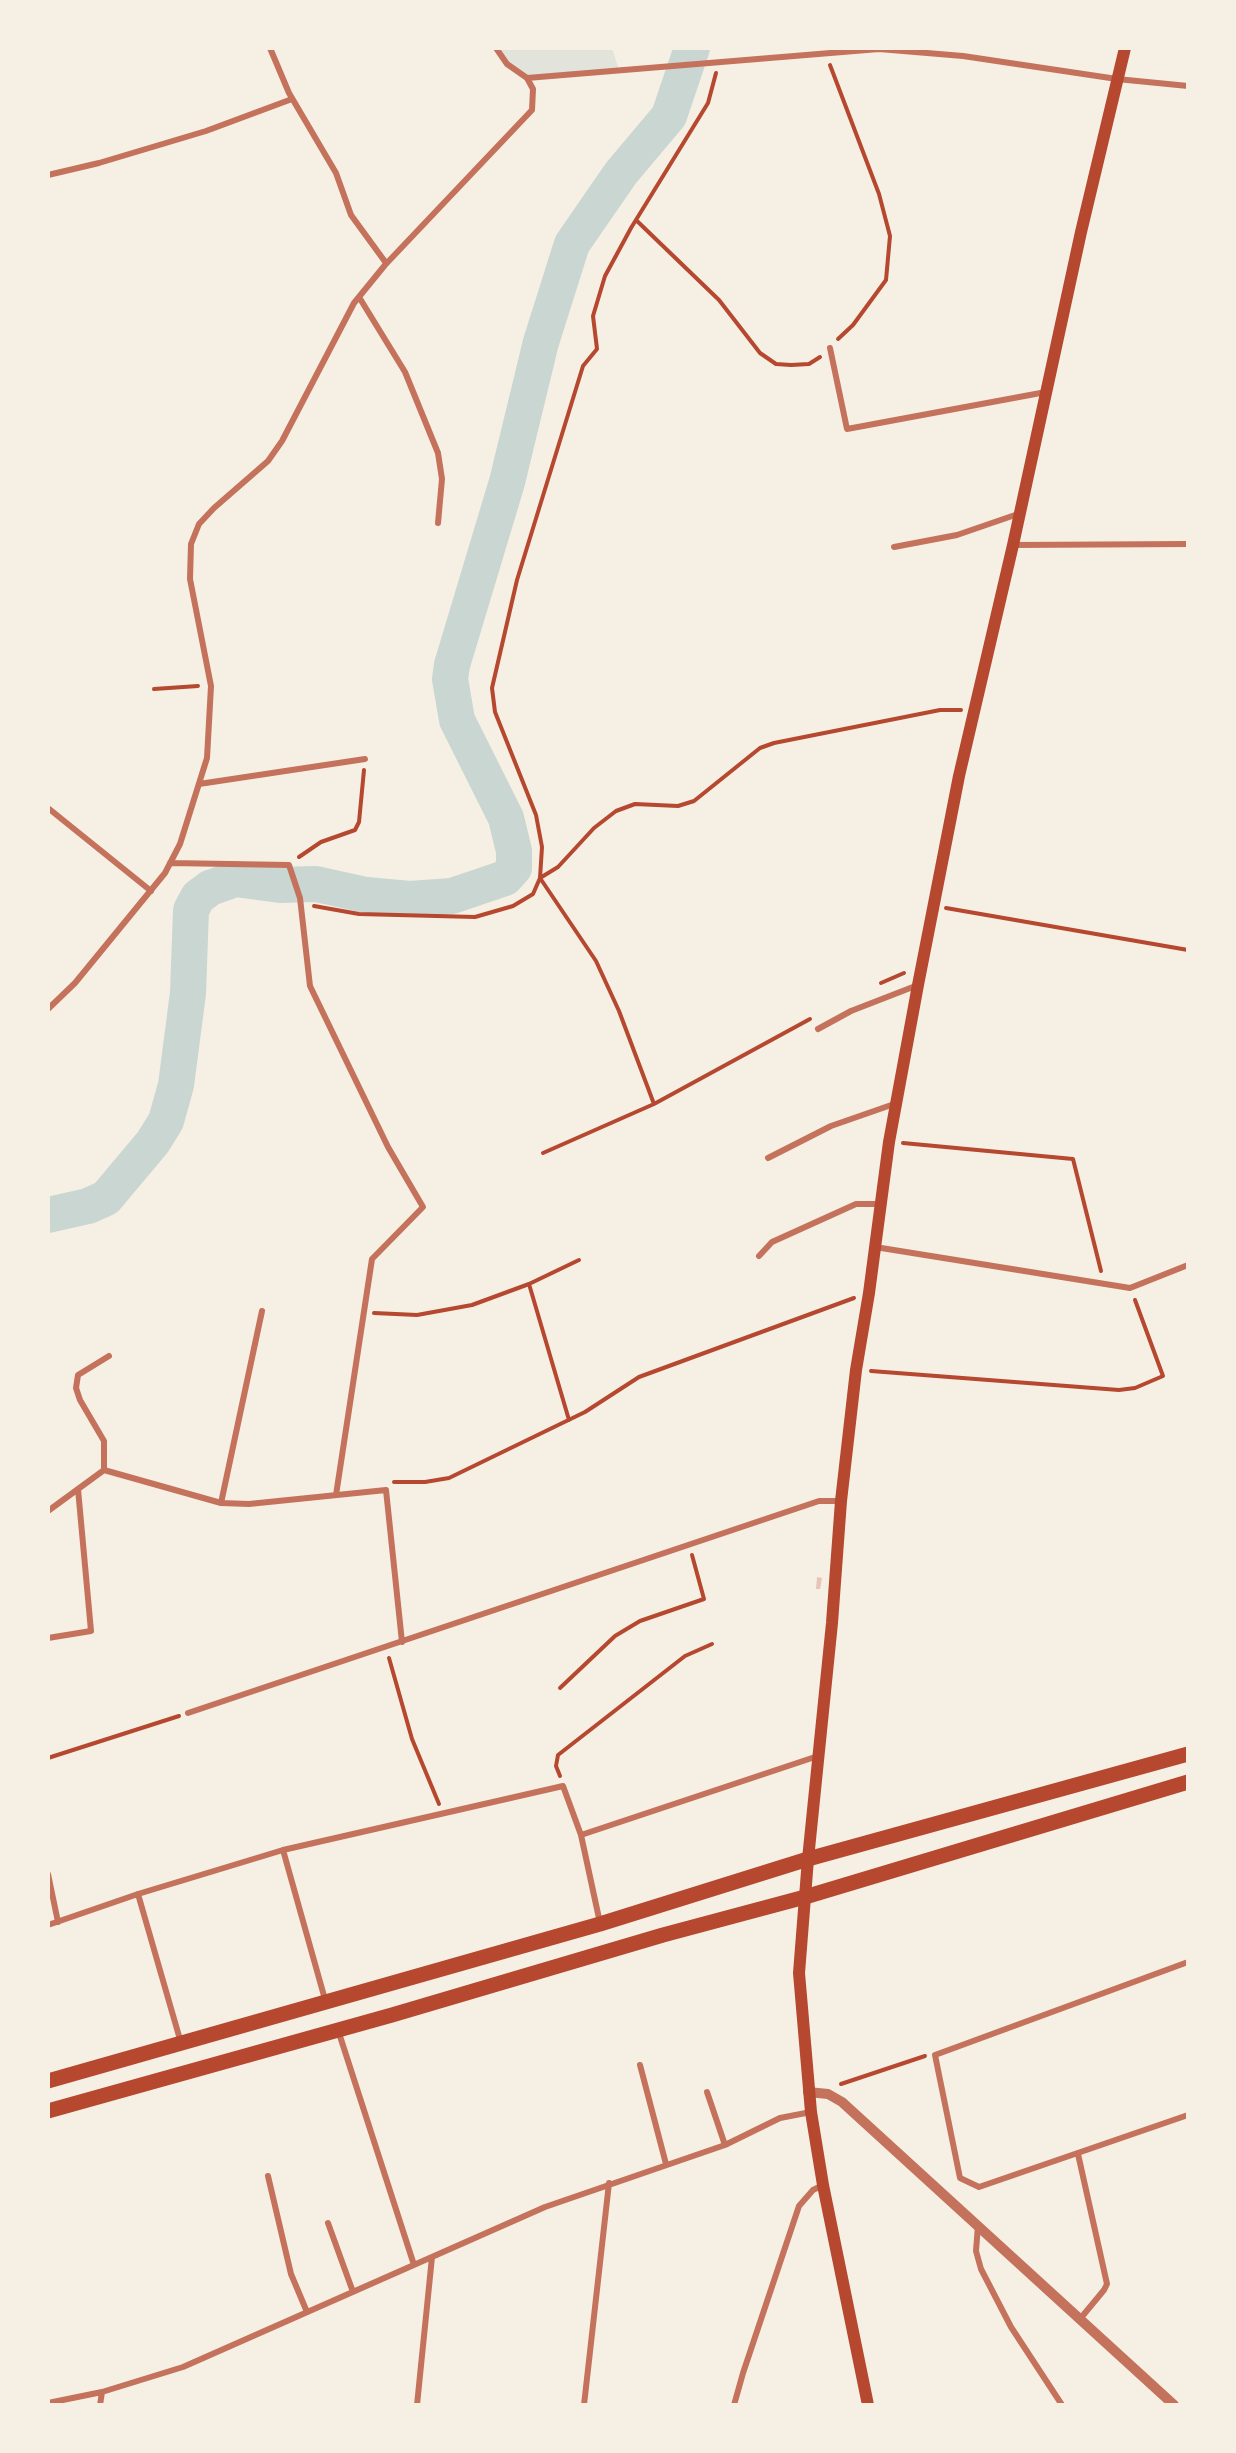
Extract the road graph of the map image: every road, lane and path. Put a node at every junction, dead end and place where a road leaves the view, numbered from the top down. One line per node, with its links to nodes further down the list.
1 (270, 48): 11 (street)
2 (496, 48): 8 (street)
3 (964, 48): 6 (street)
4 (1125, 48): 9 (main road)
5 (826, 54): 6 (street); 7 (street); 16 (path)
6 (963, 56): 9 (street)
7 (717, 62): 8 (street); 13 (path)
8 (527, 78): 14 (street)
9 (1117, 79): 10 (street); 17 (main road)
10 (1188, 86)
11 (292, 99): 12 (street); 14 (street)
12 (48, 175)
13 (636, 220): 16 (path); 31 (path)
14 (386, 263): 15 (street)
15 (359, 297): 19 (street); 23 (street)
16 (830, 348): 17 (street)
17 (1047, 392): 18 (main road)
18 (1018, 514): 21 (main road); 22 (street)
19 (438, 523)
20 (1188, 544): 21 (street)
21 (1013, 545): 25 (main road)
22 (894, 548)
23 (212, 686): 24 (path); 27 (street)
24 (154, 689)
25 (974, 710): 31 (path); 34 (main road)
26 (365, 759): 27 (street); 30 (path)
27 (199, 784): 29 (street)
28 (48, 808): 32 (street)
29 (170, 863): 30 (street); 32 (street)
30 (289, 865): 33 (street)
31 (540, 878): 33 (path); 42 (path)
32 (151, 891): 39 (street)
33 (300, 898): 57 (street)
34 (934, 906): 35 (path); 36 (main road)
35 (1188, 950)
36 (921, 972): 37 (main road); 38 (path)
37 (918, 985): 41 (street); 43 (main road)
38 (875, 986)
39 (48, 1009)
40 (815, 1016): 42 (path)
41 (818, 1029)
42 (654, 1104): 45 (path)
43 (897, 1104): 44 (main road); 46 (street)
44 (889, 1142): 47 (main road); 53 (path)
45 (543, 1153)
46 (768, 1158)
47 (880, 1204): 48 (main road); 49 (street)
48 (874, 1247): 53 (street); 55 (main road)
49 (759, 1256)
50 (579, 1260): 52 (path)
51 (1188, 1265): 54 (street)
52 (529, 1284): 57 (path); 60 (path)
53 (1105, 1284): 54 (street)
54 (1130, 1288): 59 (path)
55 (869, 1293): 59 (main road); 60 (path)
56 (262, 1311): 66 (street)
57 (364, 1312): 64 (street)
58 (109, 1356): 61 (street)
59 (856, 1370): 65 (main road)
60 (569, 1420): 63 (path)
61 (104, 1470): 62 (street); 66 (street)
62 (78, 1489): 67 (street); 69 (street)
63 (386, 1490): 64 (street); 70 (street)
64 (336, 1495): 66 (street)
65 (841, 1501): 68 (street); 76 (main road)
66 (221, 1503)
67 (48, 1511)
68 (689, 1545): 70 (street); 73 (path)
69 (48, 1638)
70 (402, 1642): 72 (street)
71 (712, 1644): 79 (path)
72 (386, 1647): 74 (street); 80 (path)
73 (560, 1688)
74 (188, 1713): 77 (path)
75 (1188, 1754): 83 (main road)
76 (818, 1756): 81 (street); 83 (main road)
77 (48, 1758)
78 (1188, 1782): 86 (main road)
79 (563, 1786): 80 (street); 81 (street)
80 (443, 1813): 82 (street)
81 (581, 1835): 88 (street)
82 (283, 1850): 85 (street); 91 (street)
83 (808, 1859): 86 (main road); 88 (main road)
84 (48, 1874): 87 (street)
85 (138, 1894): 87 (street); 93 (street)
86 (806, 1897): 92 (main road); 99 (main road)
87 (58, 1922): 89 (street)
88 (600, 1924): 91 (main road)
89 (48, 1925)
90 (1188, 1962): 94 (street)
91 (326, 2003): 93 (main road)
92 (338, 2030): 100 (main road); 112 (street)
93 (181, 2043): 96 (main road)
94 (935, 2055): 97 (path); 104 (street)
95 (640, 2065): 105 (street)
96 (48, 2080)
97 (834, 2081)
98 (707, 2092): 103 (street)
99 (808, 2092): 101 (main road); 110 (street)
100 (48, 2111)
101 (811, 2112): 103 (street); 108 (main road)
102 (1188, 2115): 104 (street)
103 (725, 2145): 105 (street)
104 (1078, 2154): 115 (street)
105 (666, 2164): 107 (street)
106 (268, 2176): 114 (street)
107 (609, 2183): 111 (street); 120 (street)
108 (823, 2185): 121 (street); 122 (main road)
109 (328, 2223): 113 (street)
110 (978, 2225): 115 (street); 123 (street)
111 (432, 2257): 112 (street); 119 (street)
112 (414, 2265): 113 (street)
113 (353, 2292): 114 (street)
114 (307, 2312): 116 (street)
115 (1080, 2319): 124 (street)
116 (102, 2392): 117 (street); 118 (street)
117 (48, 2403)
118 (100, 2405)
119 (417, 2405)
120 (584, 2405)
121 (734, 2405)
122 (868, 2405)
123 (1062, 2405)
124 (1174, 2405)

